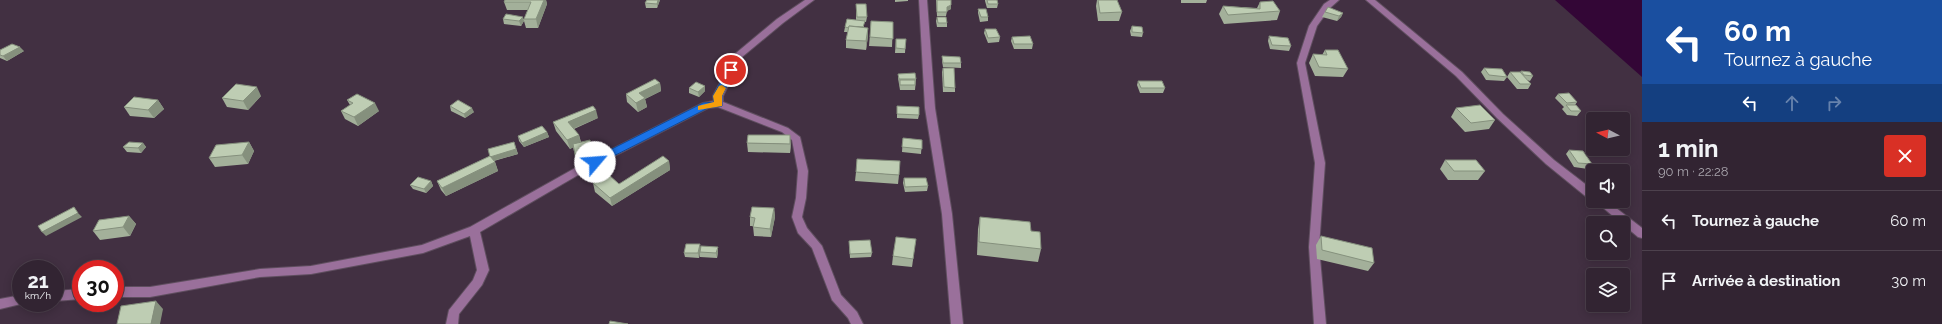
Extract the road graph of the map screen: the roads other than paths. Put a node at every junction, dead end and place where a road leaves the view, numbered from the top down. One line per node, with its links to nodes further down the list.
1 (810, 0): 5 (street)
2 (923, 0): 15 (street)
3 (1335, 0): 16 (street)
4 (1370, 0): 6 (street)
5 (718, 104): 8 (street); 14 (street)
6 (1586, 190)
7 (1609, 208): 9 (street)
8 (474, 230): 10 (street); 13 (street)
9 (1642, 234)
10 (124, 292)
11 (12, 302): 12 (street)
12 (0, 304)
13 (452, 324)
14 (857, 324)
15 (957, 324)
16 (1320, 324)

